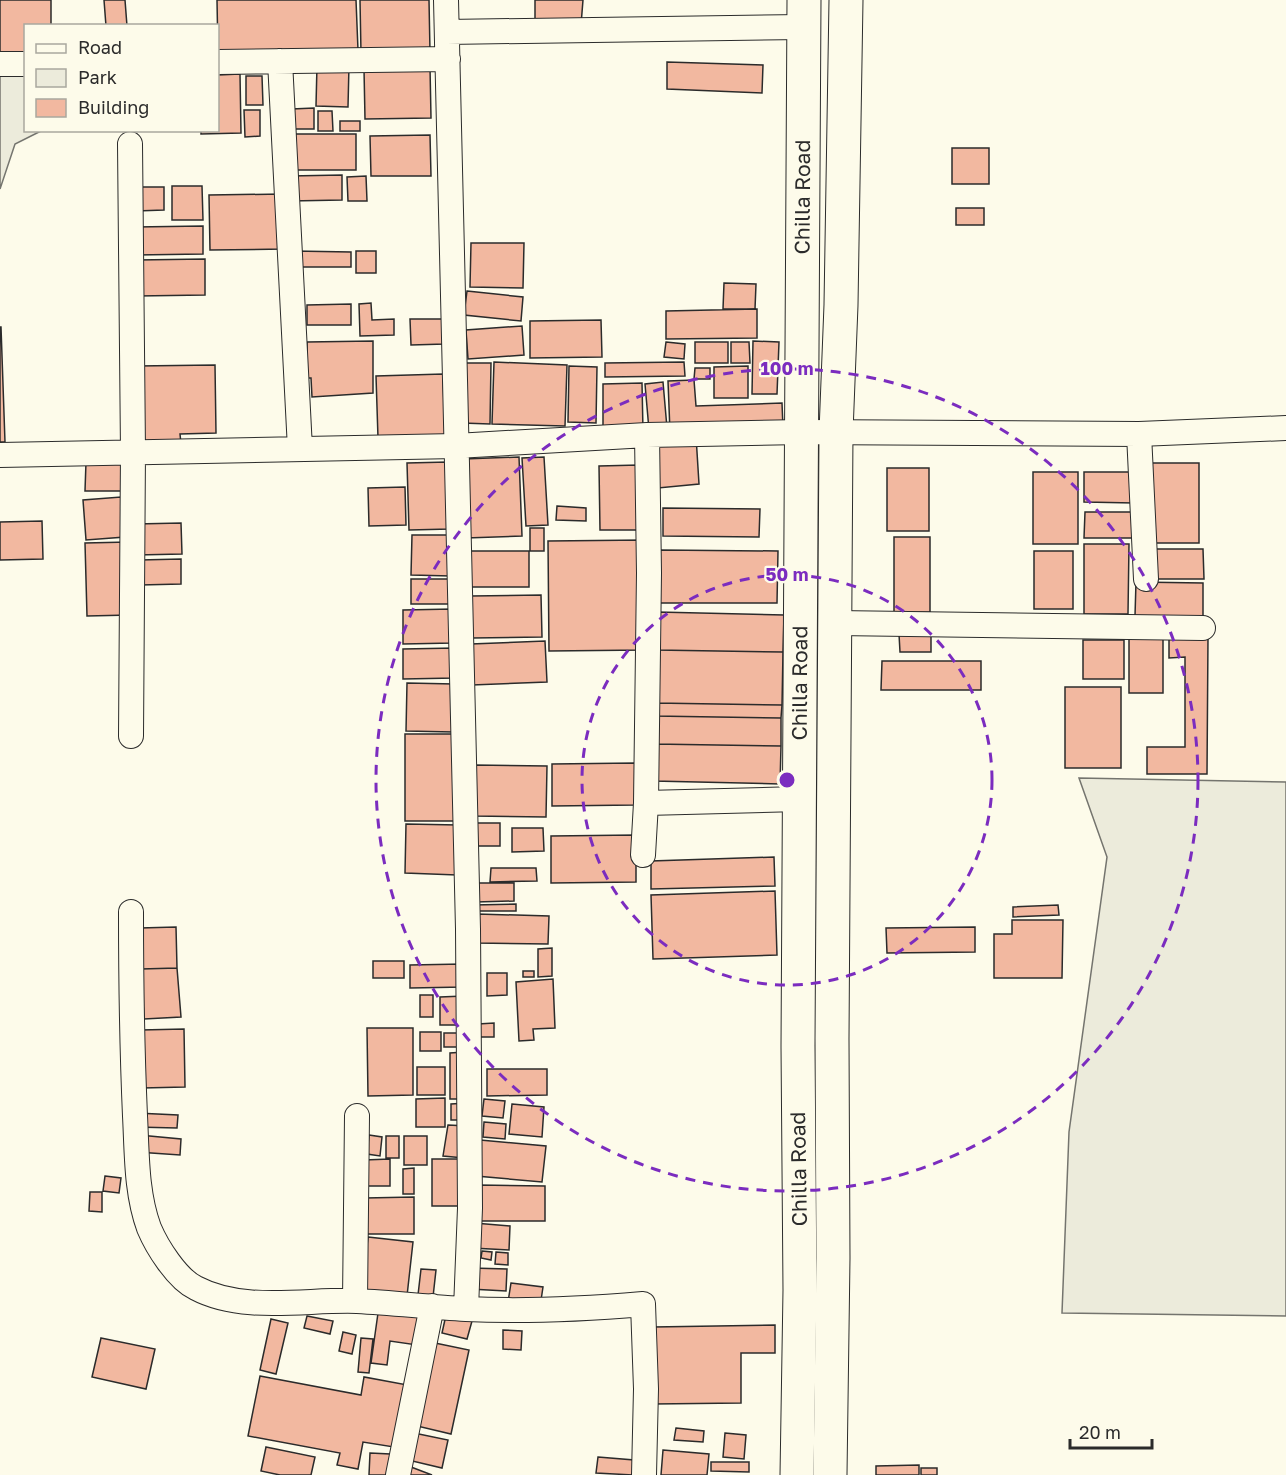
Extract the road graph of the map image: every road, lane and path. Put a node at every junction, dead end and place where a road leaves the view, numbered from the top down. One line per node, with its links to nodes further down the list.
1 (446, 0): 4 (street)
2 (846, 0): 13 (main road, Chilla Road)
3 (803, 14): 4 (street); 12 (main road, Chilla Road)
4 (447, 32): 5 (street)
5 (448, 59): 6 (street); 16 (street)
6 (280, 61): 7 (street); 17 (street)
7 (219, 62)
8 (0, 64): 9 (street)
9 (24, 64)
10 (130, 144): 18 (street)
11 (1286, 428): 14 (street)
12 (802, 432): 13 (street); 15 (street); 24 (main road, Chilla Road)
13 (836, 432): 14 (street); 21 (main road, Chilla Road)
14 (1139, 434): 20 (street)
15 (647, 435): 16 (street); 25 (street)
16 (456, 446): 17 (street); 33 (street)
17 (300, 449): 18 (street)
18 (133, 452): 19 (street); 23 (street)
19 (0, 454)
20 (1146, 579)
21 (836, 623): 22 (street); 31 (main road, Chilla Road)
22 (1203, 628)
23 (132, 736)
24 (799, 799): 25 (street); 30 (main road, Chilla Road)
25 (646, 803): 26 (street)
26 (643, 855)
27 (131, 912): 29 (street)
28 (357, 1116): 29 (street)
29 (355, 1301): 32 (street)
30 (800, 1303): 31 (main road); 36 (main road, Chilla Road)
31 (833, 1303): 37 (main road, Chilla Road)
32 (432, 1306): 33 (street); 34 (street)
33 (466, 1309): 35 (street)
34 (398, 1475)
35 (644, 1475)
36 (797, 1475)
37 (830, 1475)

